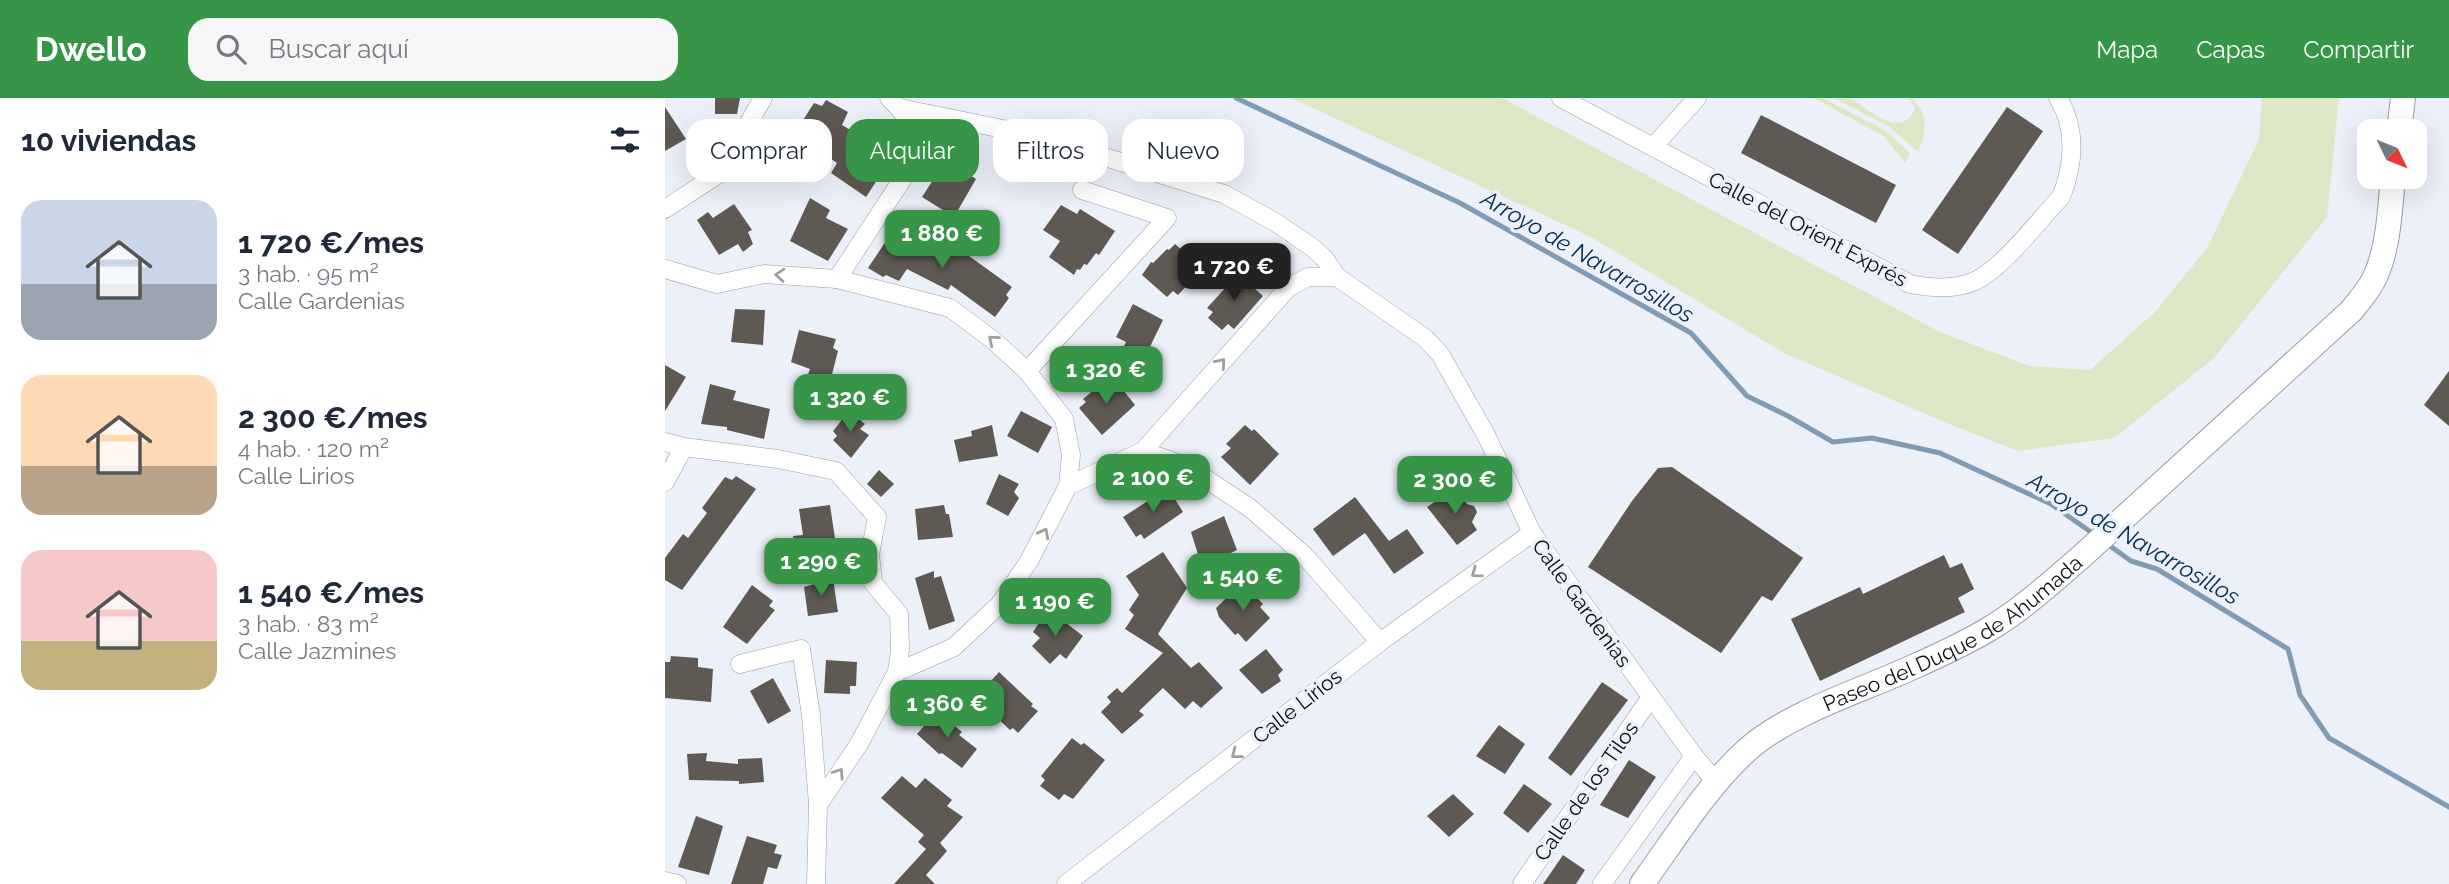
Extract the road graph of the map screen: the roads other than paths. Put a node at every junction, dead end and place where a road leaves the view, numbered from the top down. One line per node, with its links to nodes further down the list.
1 (763, 98): 11 (street)
2 (1561, 98): 8 (street, Calle del Orient Exprés)
3 (1697, 98): 8 (street)
4 (2058, 98): 8 (street, Calle del Orient Exprés)
5 (2403, 98): 7 (main road)
6 (895, 103): 13 (street, Calle Gardenias); 14 (street)
7 (2400, 119)
8 (1653, 147)
9 (2392, 189): 27 (main road, Paseo del Duque de Ahumada)
10 (1082, 190): 15 (street)
11 (665, 209)
12 (665, 269): 14 (street, one-way to 12)
13 (1337, 277): 18 (street, one-way to 13); 21 (street, Calle Gardenias)
14 (837, 279): 15 (street, one-way to 14)
15 (1027, 372): 20 (street)
16 (665, 442): 17 (street)
17 (684, 447): 19 (street); 24 (street)
18 (1143, 451): 20 (street); 22 (street)
19 (665, 482)
20 (1068, 486): 24 (street, one-way to 20)
21 (1532, 533): 22 (street, Calle Lirios, one-way to 22); 25 (street, Calle Gardenias)
22 (1380, 642): 32 (street, Calle Lirios, one-way to 32)
23 (740, 664): 28 (street)
24 (897, 672): 28 (street, one-way to 24)
25 (1651, 697): 26 (street, Calle Gardenias); 33 (street, Calle de los Tilos)
26 (1694, 756): 27 (street, Calle Gardenias); 34 (street)
27 (1717, 783): 35 (main road, Paseo del Duque de Ahumada)
28 (818, 805): 31 (street)
29 (665, 881): 30 (street)
30 (677, 884)
31 (816, 884)
32 (1066, 884)
33 (1522, 884)
34 (1602, 884)
35 (1642, 884)

